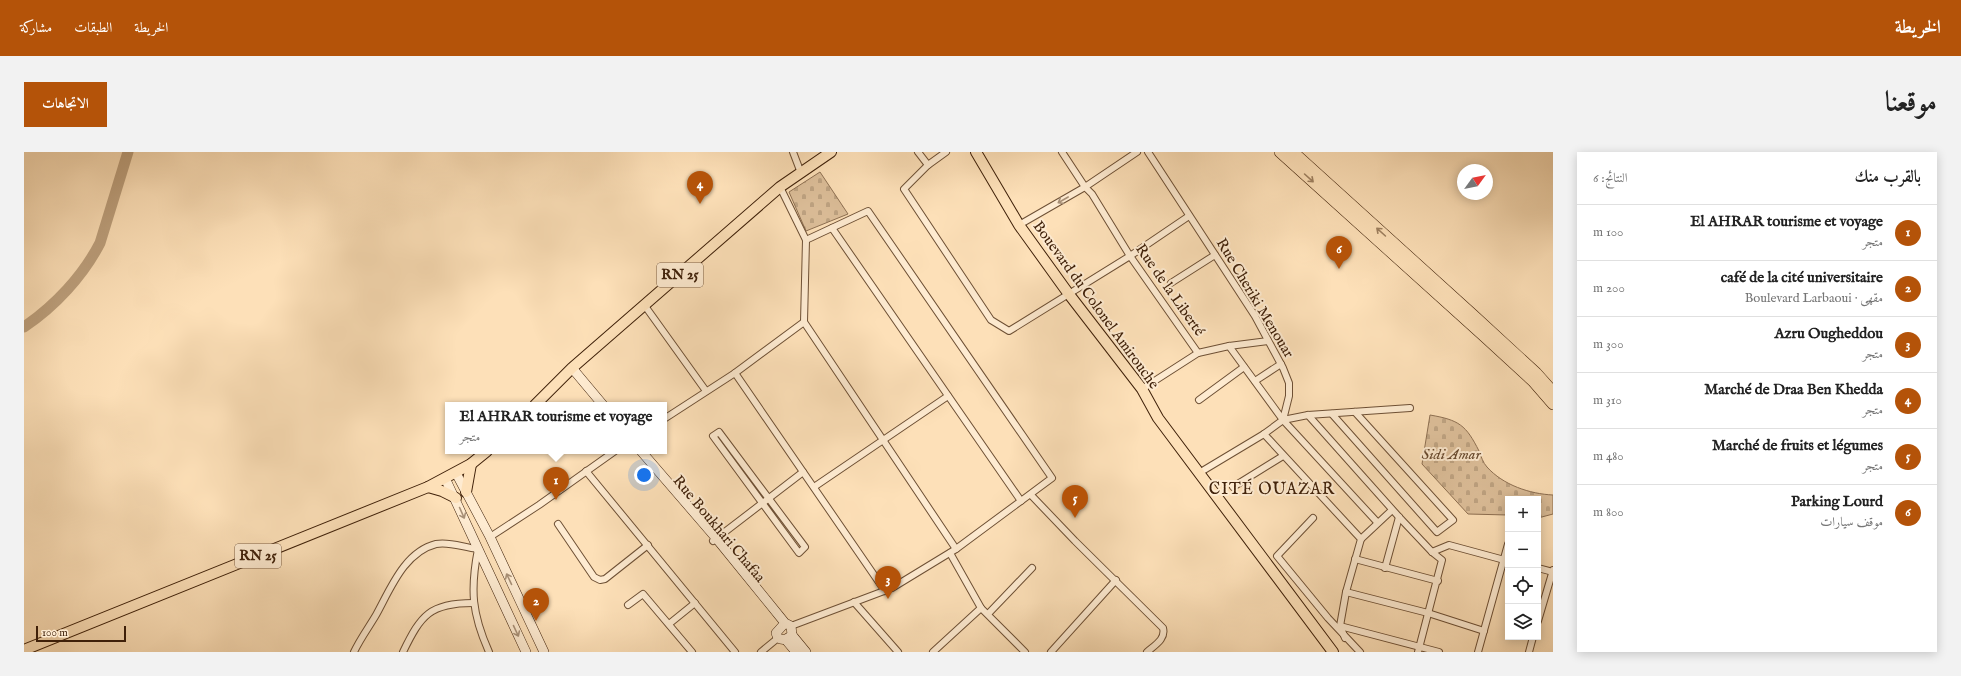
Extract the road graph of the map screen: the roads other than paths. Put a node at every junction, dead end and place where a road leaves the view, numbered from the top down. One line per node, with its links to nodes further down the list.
1 (793, 152): 12 (street)
2 (831, 152): 12 (main road, RN 25)
3 (918, 152): 11 (street)
4 (946, 152): 11 (street)
5 (976, 152): 16 (main road, Bouevard du Colonel Amirouche)
6 (1062, 152): 14 (street, Rue de la Liberté)
7 (1137, 152): 14 (street)
8 (1148, 152): 15 (street, Rue Cheriki Menouar)
9 (1280, 152): 41 (highway, one-way to 41)
10 (1293, 152): 35 (highway, one-way to 10)
11 (928, 165): 22 (street)
12 (800, 173): 13 (main road, RN 25)
13 (780, 187): 18 (street); 23 (main road, RN 25)
14 (1084, 187): 16 (street, one-way to 16); 20 (street, Rue de la Liberté)
15 (1189, 216): 19 (street, Rue Cheriki Menouar); 20 (street)
16 (1019, 225): 22 (main road, Bouevard du Colonel Amirouche)
17 (832, 228): 18 (street); 36 (street); 65 (street)
18 (806, 240): 24 (street)
19 (1215, 255): 21 (street); 25 (street, Rue Cheriki Menouar)
20 (1130, 256): 22 (street); 27 (street, Rue de la Liberté)
21 (1171, 283)
22 (1068, 294): 33 (main road, Bouevard du Colonel Amirouche)
23 (645, 306): 30 (main road, RN 25); 34 (street)
24 (804, 322): 31 (street); 49 (street)
25 (1268, 341): 26 (street); 28 (street, Rue Cheriki Menouar)
26 (1229, 346): 27 (street); 29 (street)
27 (1198, 353): 33 (street, Rue de la Liberté)
28 (1281, 364): 32 (street); 47 (street, Rue Cheriki Menouar)
29 (1244, 367): 32 (street); 37 (street)
30 (570, 370): 38 (main road, RN 25); 39 (main road); 40 (main road)
31 (735, 373): 34 (street); 57 (street)
32 (1255, 381): 47 (street)
33 (1142, 389): 59 (main road, Bouevard du Colonel Amirouche)
34 (706, 391): 46 (street)
35 (1553, 392)
36 (948, 396): 49 (street); 68 (street)
37 (1199, 400)
38 (539, 402)
39 (594, 402)
40 (600, 402)
41 (1553, 404)
42 (1410, 408): 43 (street)
43 (1355, 412): 44 (street); 44 (street)
44 (1332, 414): 45 (street)
45 (1308, 415): 47 (street); 70 (street)
46 (667, 417)
47 (1283, 420): 48 (street); 73 (street)
48 (1264, 434): 54 (street); 59 (street)
49 (883, 440): 62 (street); 81 (street)
50 (484, 454): 55 (main road, RN 25)
51 (611, 454): 56 (street)
52 (637, 454): 77 (main road, Rue Boukhari Chafaa)
53 (643, 454): 77 (main road, Rue Boukhari Chafaa)
54 (1283, 456): 63 (street); 76 (street)
55 (472, 464): 58 (main road, RN 25); 64 (main road)
56 (586, 471): 75 (street); 78 (street)
57 (803, 472): 62 (street); 67 (street)
58 (456, 473): 60 (main road, RN 25); 64 (main road)
59 (1199, 473): 110 (main road, Bouevard du Colonel Amirouche)
60 (445, 478): 61 (main road, RN 25); 66 (main road)
61 (428, 487): 66 (main road); 112 (main road, RN 25)
62 (814, 487): 94 (street)
63 (1233, 487)
64 (466, 492): 66 (main road); 75 (main road)
65 (1031, 495): 68 (street); 92 (street)
66 (456, 498): 80 (main road, one-way to 80)
67 (768, 498): 69 (street); 69 (street); 69 (street)
68 (1021, 501): 81 (street)
69 (762, 503): 77 (street)
70 (1392, 510): 71 (street); 73 (street)
71 (1399, 517): 82 (street); 89 (street)
72 (1313, 518): 108 (street)
73 (1377, 522): 76 (street)
74 (558, 524): 78 (street)
75 (490, 537): 117 (main road, one-way to 75)
76 (1361, 539): 84 (street)
77 (714, 540): 106 (main road, Rue Boukhari Chafaa)
78 (648, 546): 98 (street)
79 (467, 548): 80 (street); 86 (street); 113 (street)
80 (478, 549): 86 (street); 116 (main road, one-way to 116)
81 (956, 549): 83 (street)
82 (1432, 552): 85 (street); 93 (street)
83 (950, 553): 94 (street); 100 (street)
84 (1355, 558): 89 (street); 95 (street)
85 (1505, 561)
86 (475, 562): 97 (street)
87 (1505, 564): 107 (street)
88 (1032, 568): 103 (street)
89 (1385, 568): 93 (street)
90 (1541, 569): 91 (street)
91 (1553, 571): 101 (street)
92 (1116, 580): 126 (street); 127 (street)
93 (1438, 581): 102 (street)
94 (885, 590): 96 (street)
95 (1346, 592): 102 (street); 105 (street)
96 (854, 602): 106 (street); 123 (street)
97 (473, 603): 114 (street); 115 (street)
98 (695, 603): 104 (street); 119 (street)
99 (628, 604): 104 (street)
100 (981, 608): 103 (street); 124 (street)
101 (1541, 611)
102 (1428, 613): 107 (street); 111 (street)
103 (988, 614): 125 (street)
104 (669, 624): 118 (street)
105 (1340, 626): 108 (street); 111 (street)
106 (785, 631): 120 (street); 121 (main road, Rue Boukhari Chafaa); 122 (main road, Rue Boukhari Chafaa)
107 (1484, 631): 131 (street)
108 (1345, 638): 129 (street)
109 (1533, 640): 132 (street)
110 (1330, 648): 128 (main road, Bouevard du Colonel Amirouche)
111 (1419, 649): 130 (street)
112 (24, 650)
113 (354, 652)
114 (404, 652)
115 (489, 652)
116 (526, 652)
117 (544, 652)
118 (692, 652)
119 (735, 652)
120 (761, 652)
121 (796, 652)
122 (806, 652)
123 (898, 652)
124 (933, 652)
125 (1025, 652)
126 (1051, 652)
127 (1148, 652)
128 (1336, 652)
129 (1360, 652)
130 (1440, 652)
131 (1478, 652)
132 (1529, 652)

